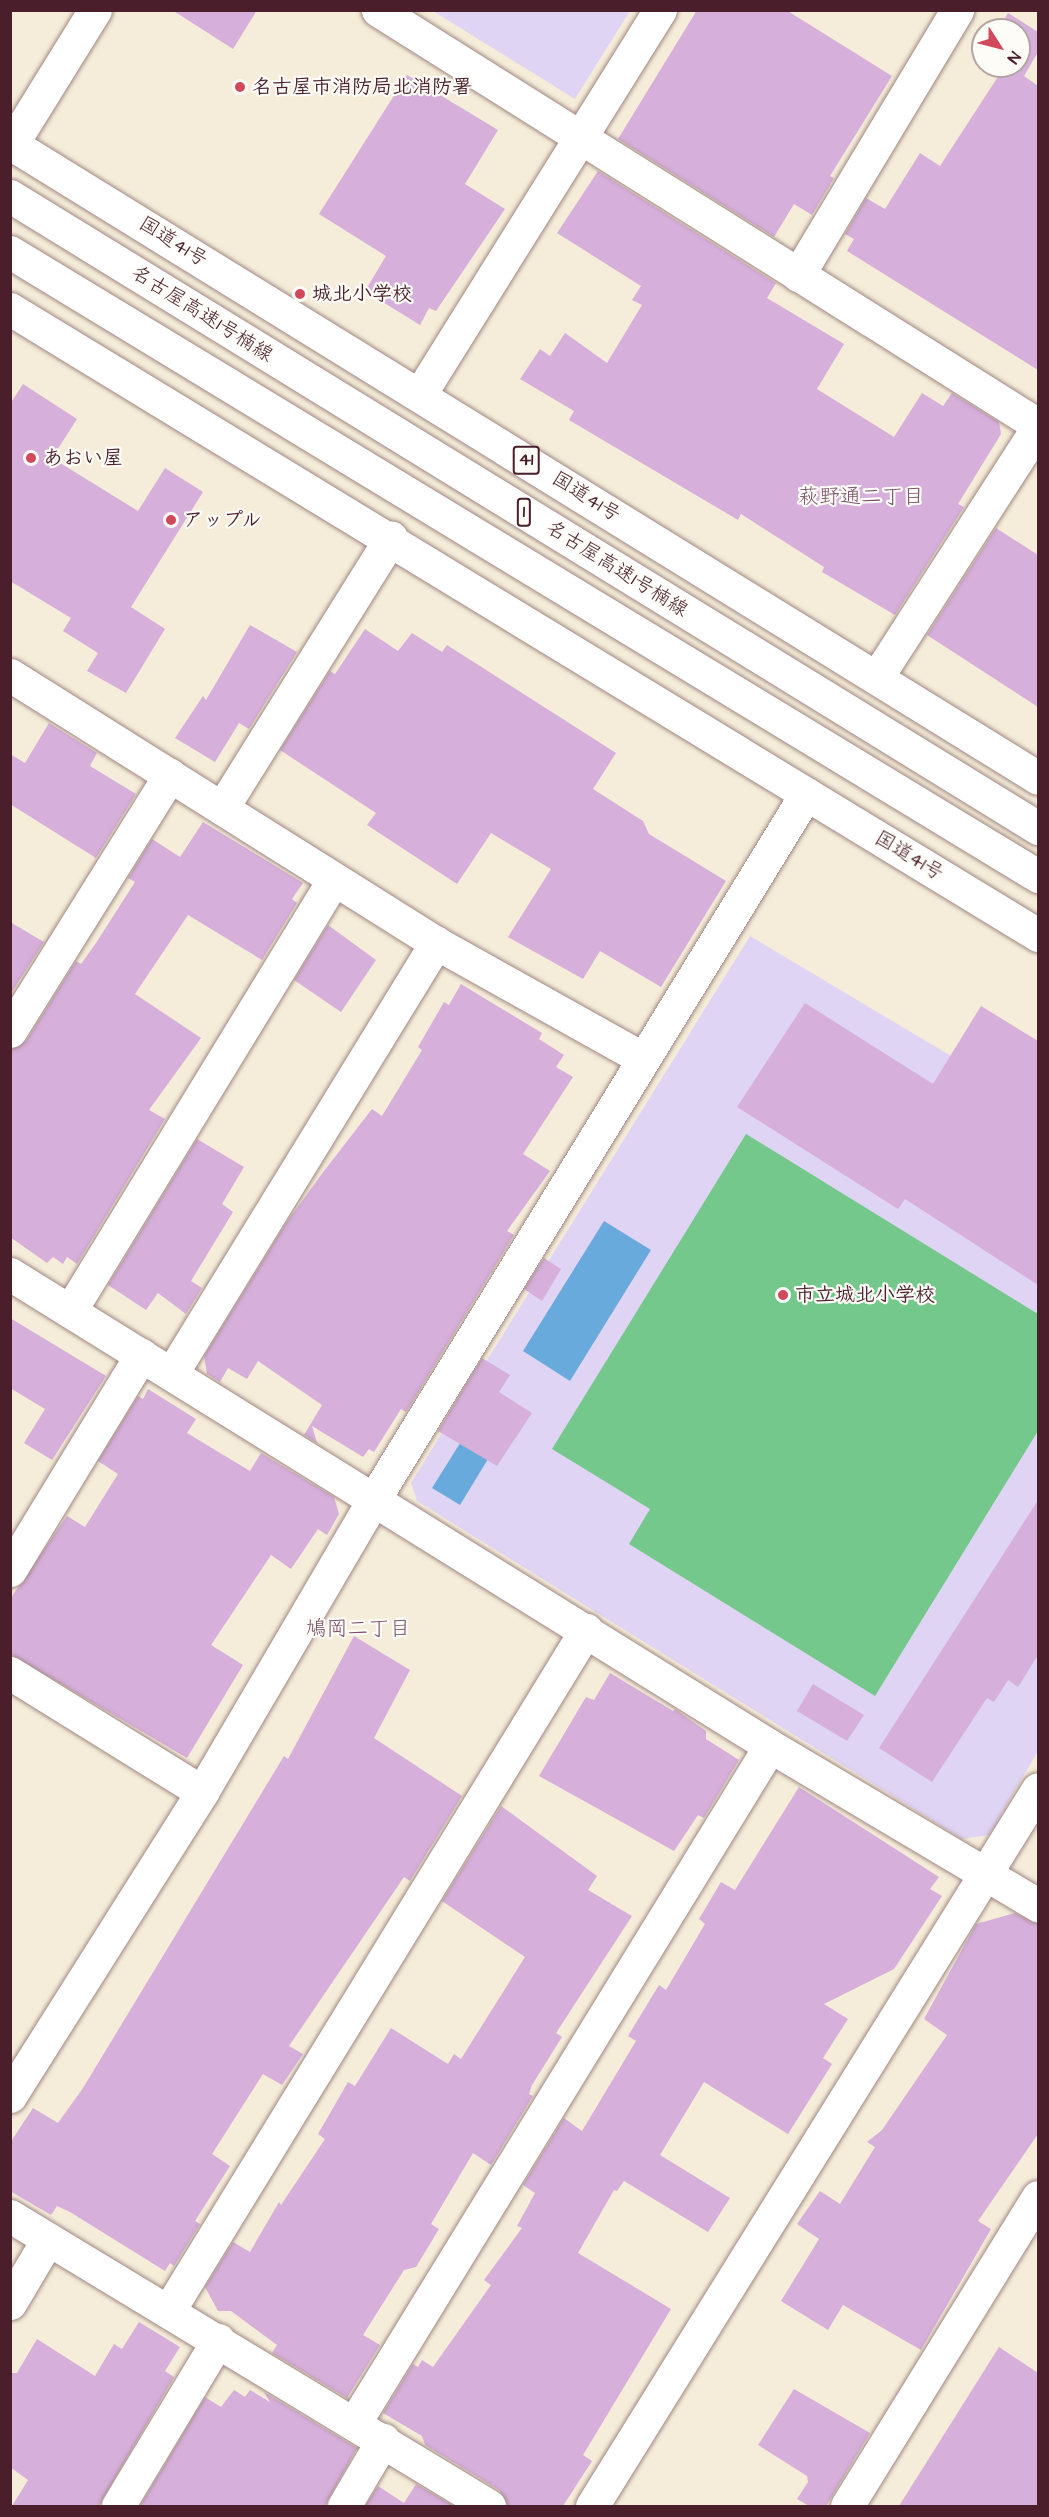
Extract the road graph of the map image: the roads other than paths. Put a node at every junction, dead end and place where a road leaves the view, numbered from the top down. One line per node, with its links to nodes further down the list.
1 (95, 10): 6 (main road)
2 (378, 10): 5 (main road)
3 (660, 10): 5 (main road)
4 (957, 10): 9 (main road)
5 (583, 137): 9 (main road); 11 (main road)
6 (11, 145): 11 (main road, 国道41号 / 41)
7 (10, 196): 20 (main road, 名古屋高速1号楠線 / 1)
8 (10, 252): 21 (main road, 1)
9 (798, 275): 12 (main road)
10 (10, 309): 13 (main road, 国道41号)
11 (420, 394): 14 (main road, 国道41号 / 41)
12 (1038, 426): 14 (main road)
13 (391, 538): 18 (main road, 国道41号); 19 (main road)
14 (877, 678): 17 (main road, 国道41号 / 41)
15 (12, 680): 16 (main road)
16 (170, 775): 19 (main road); 25 (main road)
17 (1038, 778)
18 (806, 794): 23 (main road, 国道41号); 26 (main road)
19 (222, 808): 22 (main road)
20 (1038, 828)
21 (1038, 876)
22 (334, 879): 24 (main road); 28 (main road)
23 (1038, 935)
24 (436, 943): 26 (main road); 30 (main road)
25 (10, 1031)
26 (642, 1058): 31 (main road)
27 (10, 1274): 28 (main road)
28 (70, 1311): 29 (main road)
29 (141, 1355): 30 (main road); 32 (main road)
30 (172, 1373): 31 (main road)
31 (374, 1499): 33 (main road); 37 (main road)
32 (10, 1570)
33 (586, 1630): 35 (main road); 45 (main road)
34 (10, 1673): 37 (main road)
35 (770, 1746): 38 (main road); 47 (main road)
36 (1038, 1789): 38 (main road)
37 (202, 1792): 40 (main road)
38 (987, 1873): 39 (main road); 52 (main road)
39 (1038, 1905)
40 (10, 2096)
41 (1038, 2197): 53 (main road)
42 (10, 2216): 43 (main road)
43 (48, 2240): 44 (main road); 45 (main road)
44 (10, 2303)
45 (169, 2310): 46 (main road)
46 (218, 2340): 47 (main road); 49 (main road)
47 (355, 2422): 48 (main road)
48 (383, 2440): 50 (main road); 51 (main road)
49 (118, 2506)
50 (344, 2506)
51 (489, 2506)
52 (592, 2506)
53 (847, 2506)

